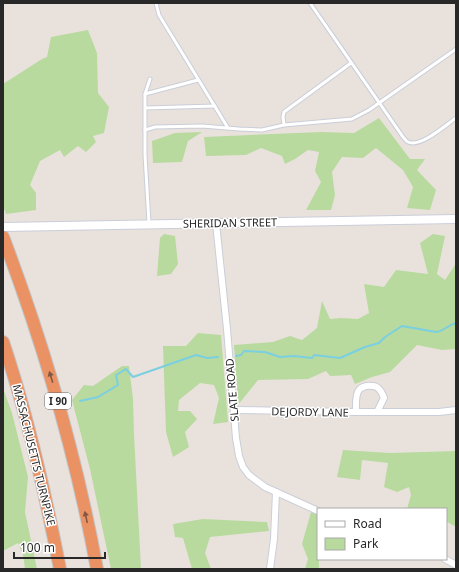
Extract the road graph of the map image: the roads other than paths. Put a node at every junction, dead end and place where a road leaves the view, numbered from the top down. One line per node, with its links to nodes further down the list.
1 (156, 3): 6 (lane)
2 (310, 3): 4 (lane)
3 (456, 49): 8 (lane)
4 (351, 63): 8 (lane); 12 (lane)
5 (150, 80): 7 (lane)
6 (198, 80): 7 (lane); 9 (lane)
7 (145, 94): 10 (lane)
8 (379, 102): 11 (lane); 12 (lane)
9 (214, 106): 10 (lane); 13 (lane)
10 (145, 108): 14 (lane)
11 (456, 118)
12 (284, 125): 13 (lane)
13 (228, 128): 14 (lane)
14 (145, 130): 17 (lane)
15 (456, 218): 16 (street, SHERIDAN STREET)
16 (216, 224): 17 (street, SHERIDAN STREET); 21 (street, SLATE ROAD)
17 (150, 225): 18 (street, SHERIDAN STREET)
18 (3, 227)
19 (3, 238): 30 (highway, I 90, one-way to 19)
20 (3, 342): 29 (highway, MASSACHUSETTS TURNPIKE)
21 (234, 410): 23 (street, DEJORDY LANE); 25 (street, SLATE ROAD)
22 (456, 410): 24 (street)
23 (356, 412): 24 (street); 24 (street, DEJORDY LANE)
24 (377, 412)
25 (276, 492): 26 (street, SLATE ROAD); 31 (street)
26 (317, 511)
27 (447, 560): 28 (street)
28 (456, 566)
29 (60, 569)
30 (96, 569)
31 (270, 569)

